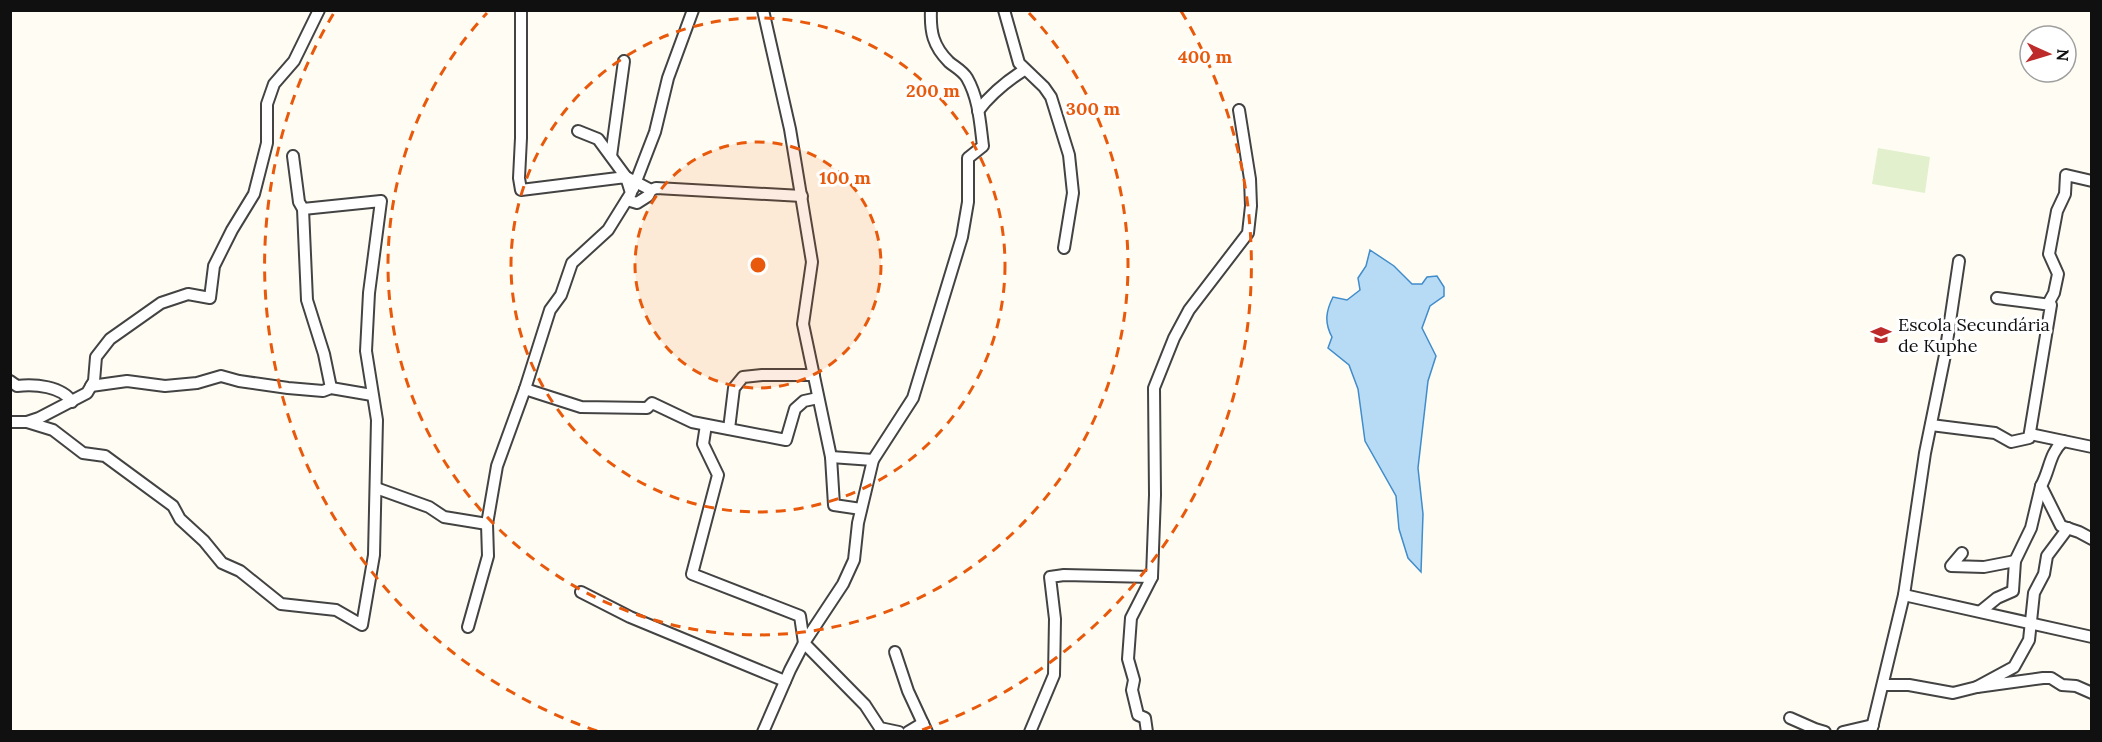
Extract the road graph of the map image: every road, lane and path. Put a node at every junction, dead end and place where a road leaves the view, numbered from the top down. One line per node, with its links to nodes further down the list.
1 (319, 10): 25 (street)
2 (521, 10): 15 (street)
3 (693, 10): 15 (street)
4 (763, 10): 17 (street)
5 (931, 10): 10 (street)
6 (1004, 10): 8 (street)
7 (624, 61): 13 (street)
8 (1024, 70): 10 (street); 19 (street)
9 (1239, 110): 51 (street)
10 (978, 111): 42 (street)
11 (578, 130): 13 (street)
12 (293, 156): 18 (street)
13 (611, 156): 15 (street)
14 (2091, 181): 22 (street)
15 (630, 188): 16 (street); 16 (street); 27 (street)
16 (651, 190): 17 (street)
17 (802, 196): 23 (street)
18 (303, 209): 26 (street); 28 (street)
19 (1064, 248)
20 (1959, 261): 34 (street)
21 (1998, 298): 22 (street)
22 (2048, 304): 36 (street)
23 (814, 375): 29 (street); 35 (street)
24 (10, 381): 30 (street)
25 (91, 386): 26 (street); 30 (street)
26 (331, 388): 28 (street)
27 (525, 389): 33 (street); 46 (street)
28 (372, 395): 44 (street)
29 (818, 398): 35 (street); 40 (street)
30 (72, 402): 32 (street)
31 (10, 422): 32 (street)
32 (27, 422): 44 (street)
33 (706, 425): 35 (street); 58 (street)
34 (1931, 425): 36 (street); 53 (street)
35 (729, 429)
36 (2030, 434): 37 (street)
37 (2045, 437): 38 (street); 41 (street)
38 (2063, 441): 39 (street); 41 (street)
39 (2091, 447)
40 (831, 457): 42 (street); 45 (street)
41 (2051, 457): 43 (street)
42 (873, 460): 45 (street)
43 (2041, 486): 47 (street); 50 (street)
44 (376, 488): 46 (street)
45 (861, 509): 58 (street)
46 (488, 524): 56 (street)
47 (2068, 528): 48 (street); 55 (street)
48 (2091, 539)
49 (1962, 553): 50 (street)
50 (2015, 561): 54 (street)
51 (1152, 577): 71 (street); 72 (street)
52 (581, 592): 60 (street)
53 (1904, 595): 54 (street); 61 (street)
54 (1981, 611): 55 (street)
55 (2032, 622): 57 (street); 62 (street)
56 (468, 627)
57 (2091, 637)
58 (804, 643): 60 (street); 69 (street)
59 (895, 652): 65 (street)
60 (785, 681): 68 (street)
61 (1883, 685): 62 (street); 66 (street)
62 (1977, 687): 63 (street)
63 (2091, 693)
64 (1790, 718): 67 (street)
65 (925, 727): 70 (street)
66 (1872, 728): 73 (street)
67 (1817, 731)
68 (763, 732)
69 (899, 732)
70 (908, 732)
71 (1030, 732)
72 (1147, 732)
73 (1844, 732)

